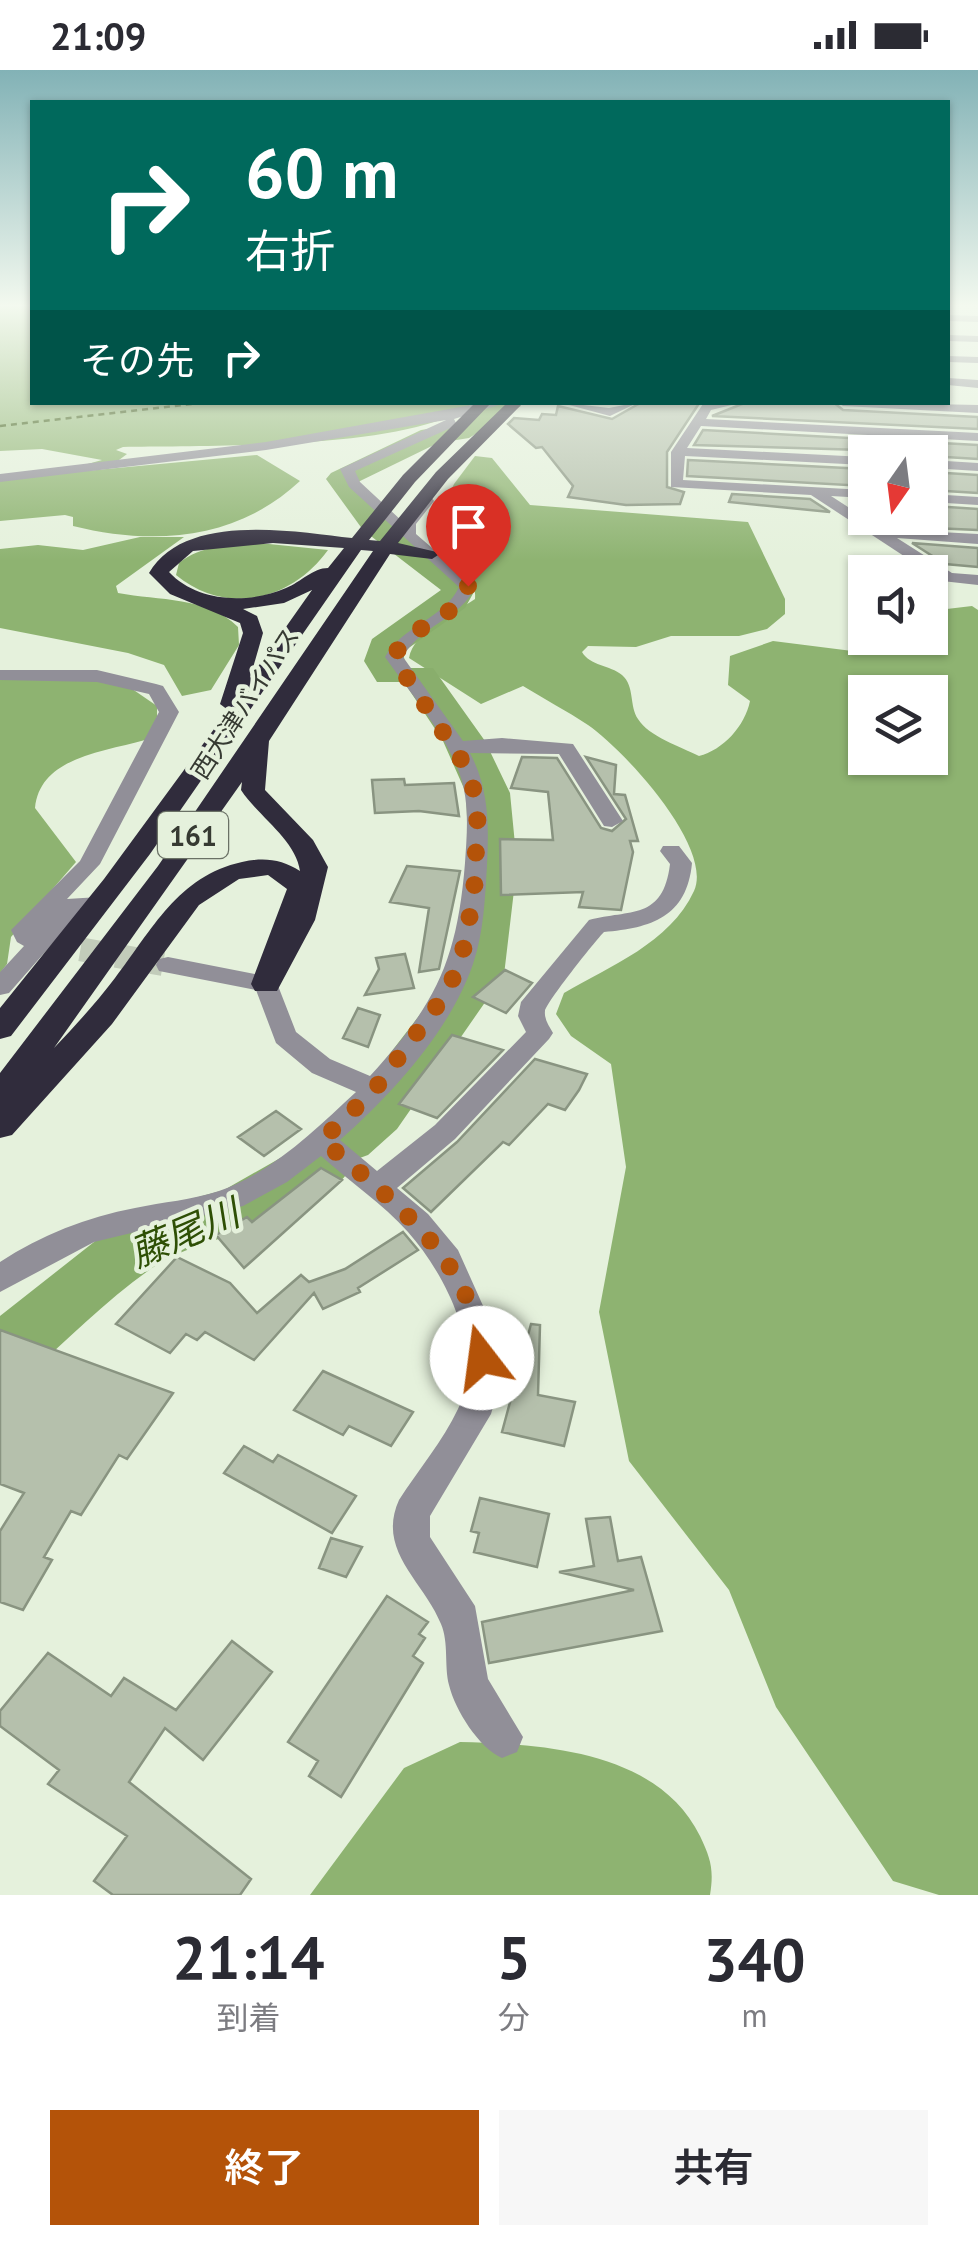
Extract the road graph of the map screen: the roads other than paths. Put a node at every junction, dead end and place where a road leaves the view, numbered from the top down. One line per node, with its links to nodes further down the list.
1 (515, 405): 21 (street)
2 (515, 405): 26 (highway, 西大津バイパス / 161)
3 (578, 405): 4 (street)
4 (626, 405)
5 (719, 405): 9 (street)
6 (901, 405): 8 (street)
7 (477, 407): 15 (street); 21 (street); 27 (highway, 西大津バイパス / 161)
8 (978, 409)
9 (699, 422): 10 (street); 11 (street)
10 (978, 437)
11 (678, 452): 12 (street); 16 (street)
12 (848, 460)
13 (948, 465): 14 (street)
14 (978, 467)
15 (0, 478)
16 (813, 492): 17 (street); 20 (street)
17 (848, 493)
18 (948, 499): 19 (street)
19 (978, 501)
20 (848, 514)
21 (408, 535): 25 (street)
22 (882, 535): 28 (street)
23 (912, 535): 24 (street)
24 (978, 539)
25 (429, 553): 26 (highway); 33 (street)
26 (380, 556): 29 (highway); 31 (highway, 西大津バイパス / 161)
27 (342, 558): 29 (highway); 32 (highway, 西大津バイパス / 161)
28 (978, 580)
29 (208, 600): 32 (highway)
30 (0, 674): 37 (street)
31 (262, 732): 39 (highway); 43 (highway, 西大津バイパス / 161)
32 (222, 735): 36 (highway, 西大津バイパス / 161)
33 (463, 747): 34 (street); 42 (street)
34 (612, 820)
35 (671, 852): 46 (street)
36 (99, 904): 40 (street); 41 (highway, 西大津バイパス / 161)
37 (33, 940)
38 (168, 965): 39 (street)
39 (266, 984): 42 (street); 44 (highway)
40 (0, 987)
41 (0, 1029)
42 (375, 1089): 45 (street)
43 (0, 1096)
44 (0, 1126)
45 (322, 1140): 46 (street); 47 (street)
46 (377, 1188): 48 (street)
47 (0, 1279)
48 (502, 1738)

